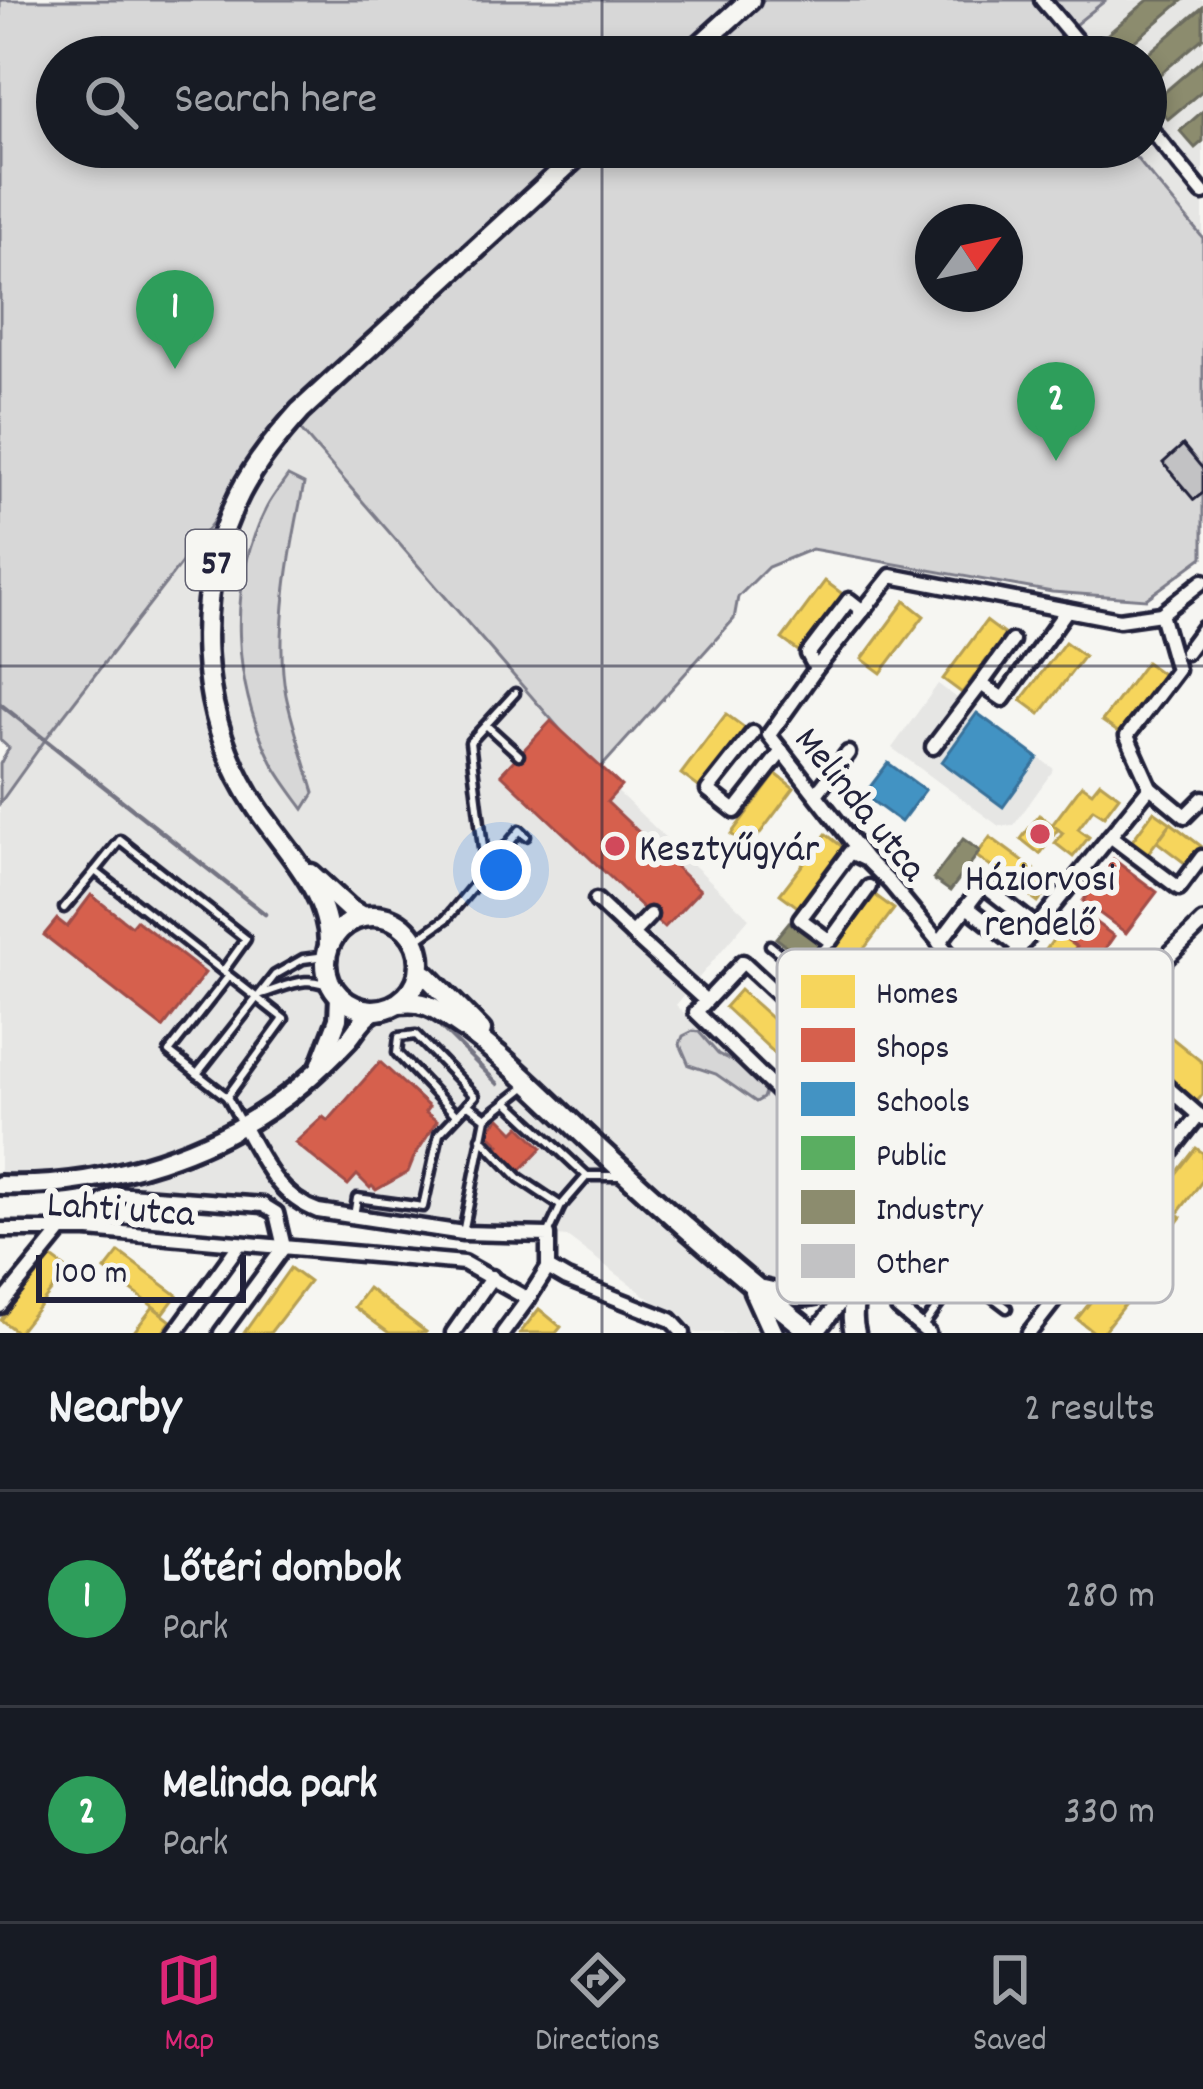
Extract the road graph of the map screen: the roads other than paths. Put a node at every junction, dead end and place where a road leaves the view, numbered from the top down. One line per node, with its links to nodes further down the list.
1 (750, 0): 3 (main road)
2 (1042, 0): 4 (street)
3 (710, 36)
4 (1072, 36)
5 (1167, 149): 7 (street)
6 (563, 168): 27 (main road, 57)
7 (1203, 193)
8 (1203, 581): 10 (street)
9 (1067, 610): 10 (street, Melinda utca); 14 (street); 19 (street, Melinda utca)
10 (1161, 614): 22 (street)
11 (1203, 629): 13 (street)
12 (1012, 641): 14 (street)
13 (1186, 652)
14 (981, 684): 18 (street)
15 (515, 693): 16 (lane)
16 (486, 725): 21 (lane); 31 (lane)
17 (753, 733): 19 (street)
18 (933, 747)
19 (782, 751): 23 (street, Melinda utca)
20 (848, 753): 23 (street)
21 (519, 755)
22 (1150, 787): 24 (street); 26 (street)
23 (817, 793): 29 (street, Melinda utca)
24 (1203, 798)
25 (526, 836): 31 (lane)
26 (1110, 836): 28 (street); 39 (street)
27 (291, 854): 37 (main road, 57); 48 (main road, 57)
28 (1202, 857)
29 (866, 859): 42 (street); 43 (street, Melinda utca)
30 (95, 871): 35 (lane); 52 (lane); 52 (lane)
31 (486, 872): 41 (lane)
32 (869, 887): 42 (street)
33 (596, 900): 40 (street)
34 (967, 907): 39 (street); 43 (street); 45 (street)
35 (64, 908)
36 (650, 915): 40 (street)
37 (362, 916): 41 (main road, 57); 48 (main road)
38 (1203, 922): 49 (street)
39 (1037, 927): 45 (street)
40 (632, 934): 56 (street)
41 (416, 941): 51 (main road)
42 (830, 941): 46 (lane)
43 (939, 943): 47 (street, Melinda utca)
44 (770, 946): 50 (lane)
45 (1020, 948)
46 (824, 949)
47 (944, 949)
48 (328, 950): 53 (main road, 57); 55 (lane)
49 (1173, 951)
50 (777, 952)
51 (420, 972): 57 (main road); 60 (main road)
52 (226, 973): 55 (lane); 59 (lane)
53 (336, 992): 55 (lane); 57 (main road); 58 (main road)
54 (777, 994): 56 (street)
55 (257, 996): 59 (lane); 63 (lane)
56 (706, 1001): 61 (street)
57 (391, 1006): 58 (main road); 60 (main road)
58 (320, 1067): 69 (main road)
59 (197, 1074): 63 (lane)
60 (529, 1084): 64 (lane); 73 (main road)
61 (777, 1090)
62 (1173, 1092): 67 (street)
63 (227, 1097): 69 (lane)
64 (509, 1102): 68 (lane); 72 (lane)
65 (467, 1104): 66 (lane); 66 (lane); 68 (lane)
66 (456, 1115): 76 (lane)
67 (1201, 1117): 71 (street)
68 (486, 1118): 70 (lane)
69 (242, 1124): 74 (main road); 76 (street)
70 (481, 1138): 75 (lane); 80 (lane)
71 (1173, 1152)
72 (587, 1176): 73 (lane); 75 (lane)
73 (629, 1176): 86 (main road)
74 (0, 1185)
75 (561, 1206): 81 (lane)
76 (354, 1216): 80 (street)
77 (0, 1230): 78 (street, Lahti utca)
78 (62, 1230): 79 (street, Lahti utca); 94 (street)
79 (89, 1230): 82 (street, Lahti utca); 83 (street)
80 (464, 1233): 81 (street)
81 (548, 1235): 84 (street)
82 (239, 1245): 83 (street, Lahti utca); 98 (street, Lahti utca)
83 (284, 1247): 85 (street, Lahti utca); 99 (street)
84 (548, 1268): 88 (street); 102 (street)
85 (492, 1277): 88 (street, Lahti utca); 100 (street)
86 (752, 1287): 87 (main road); 103 (main road); 104 (main road)
87 (777, 1293)
88 (528, 1299): 101 (street)
89 (838, 1303): 104 (street)
90 (854, 1303): 105 (main road)
91 (943, 1303): 97 (lane)
92 (1000, 1303): 95 (lane)
93 (1053, 1303): 106 (street)
94 (0, 1306)
95 (1006, 1308)
96 (898, 1309): 97 (street)
97 (925, 1330)
98 (176, 1333)
99 (221, 1333)
100 (453, 1333)
101 (502, 1333)
102 (683, 1333)
103 (773, 1333)
104 (814, 1333)
105 (855, 1333)
106 (1029, 1333)

